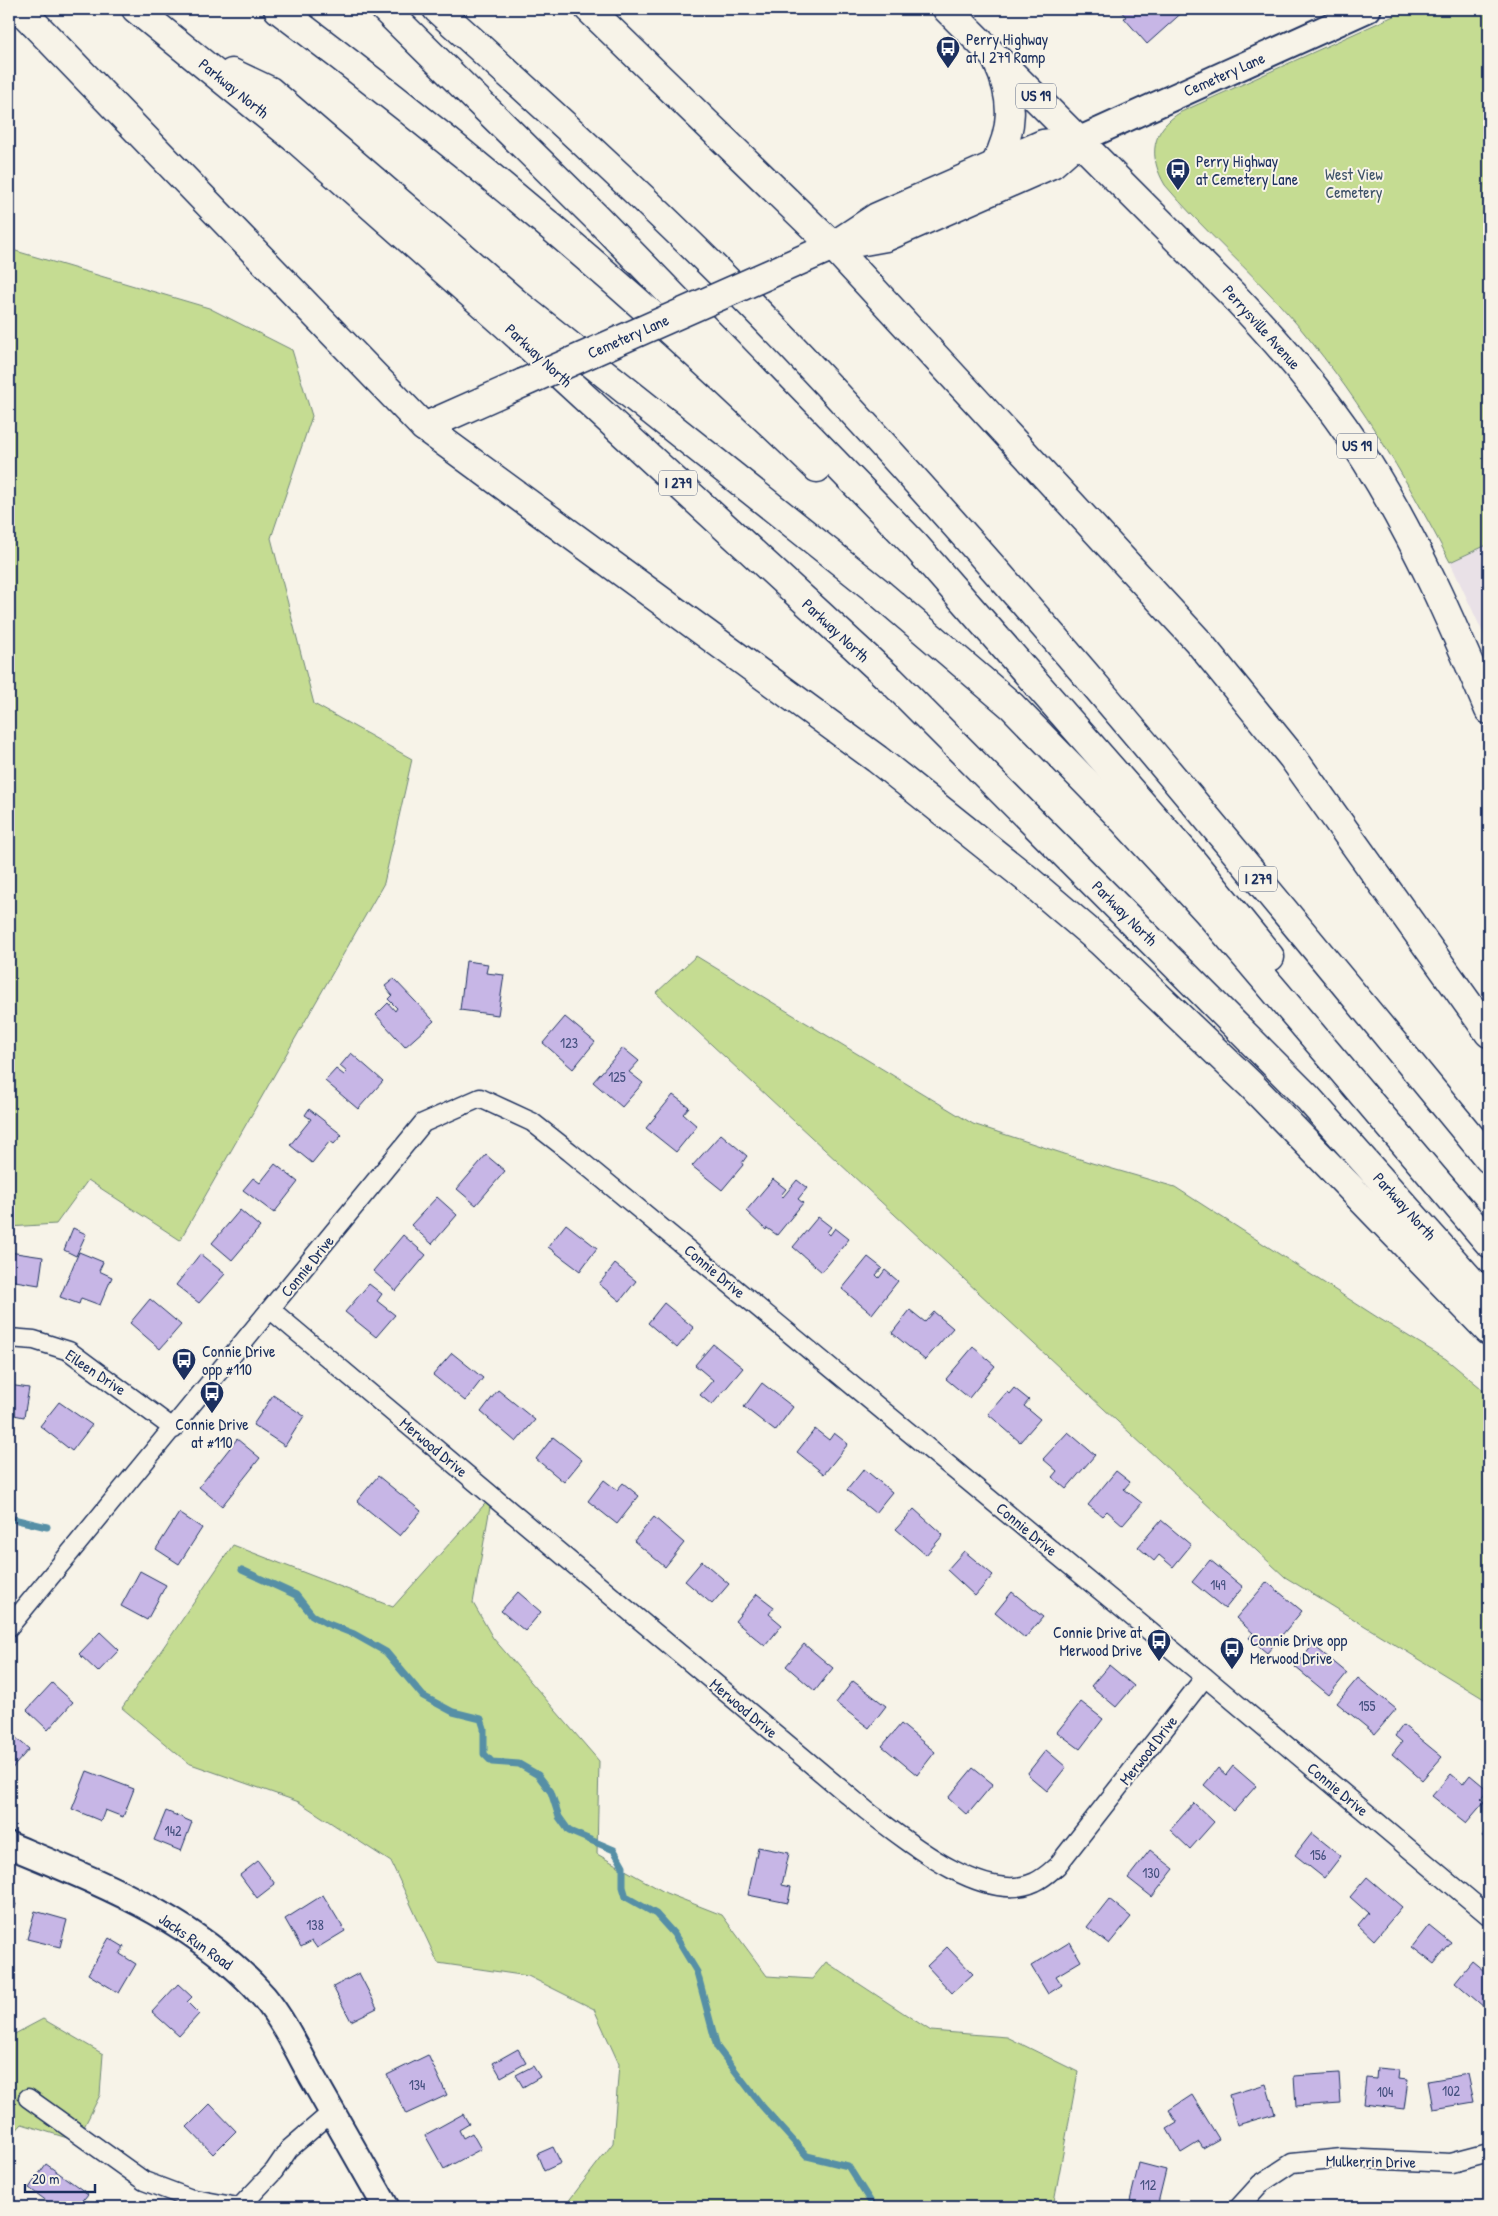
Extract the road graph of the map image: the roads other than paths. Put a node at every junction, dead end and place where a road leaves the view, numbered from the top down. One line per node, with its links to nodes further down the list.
1 (20, 9): 14 (main road)
2 (136, 9): 9 (main road, Parkway North / I 279)
3 (278, 9): 15 (main road)
4 (385, 9): 15 (main road)
5 (437, 9): 18 (main road, I 279)
6 (589, 9): 13 (main road)
7 (947, 9): 10 (main road, Perrysville Avenue / US 19)
8 (1368, 9): 11 (street, Cemetery Lane)
9 (188, 52): 20 (main road); 21 (main road, Parkway North / I 279)
10 (993, 53): 11 (main road, Perrysville Avenue / US 19); 12 (main road)
11 (1079, 140): 12 (main road, Cemetery Lane); 13 (main road, Cemetery Lane); 16 (main road, Perrysville Avenue / US 19)
12 (995, 165): 13 (main road, Cemetery Lane)
13 (833, 246): 14 (main road, Cemetery Lane, bridge); 17 (main road)
14 (424, 427): 23 (main road)
15 (1045, 695): 19 (main road)
16 (1489, 710)
17 (1489, 1033)
18 (1489, 1159)
19 (1489, 1226)
20 (1489, 1244)
21 (1489, 1301)
22 (271, 1310): 25 (street, Connie Drive); 27 (street, Connie Drive); 27 (street, Merwood Drive)
23 (1489, 1331)
24 (9, 1338): 25 (street, Eileen Drive)
25 (174, 1429): 26 (street, Connie Drive)
26 (9, 1626)
27 (1205, 1677): 29 (street, Connie Drive)
28 (9, 1845): 31 (street, Jacks Run Road)
29 (1489, 1916)
30 (28, 2098): 33 (street)
31 (332, 2112): 33 (street); 34 (street, Jacks Run Road)
32 (1489, 2153): 35 (street, Mulkerrin Drive)
33 (239, 2207)
34 (386, 2207)
35 (1240, 2207)

